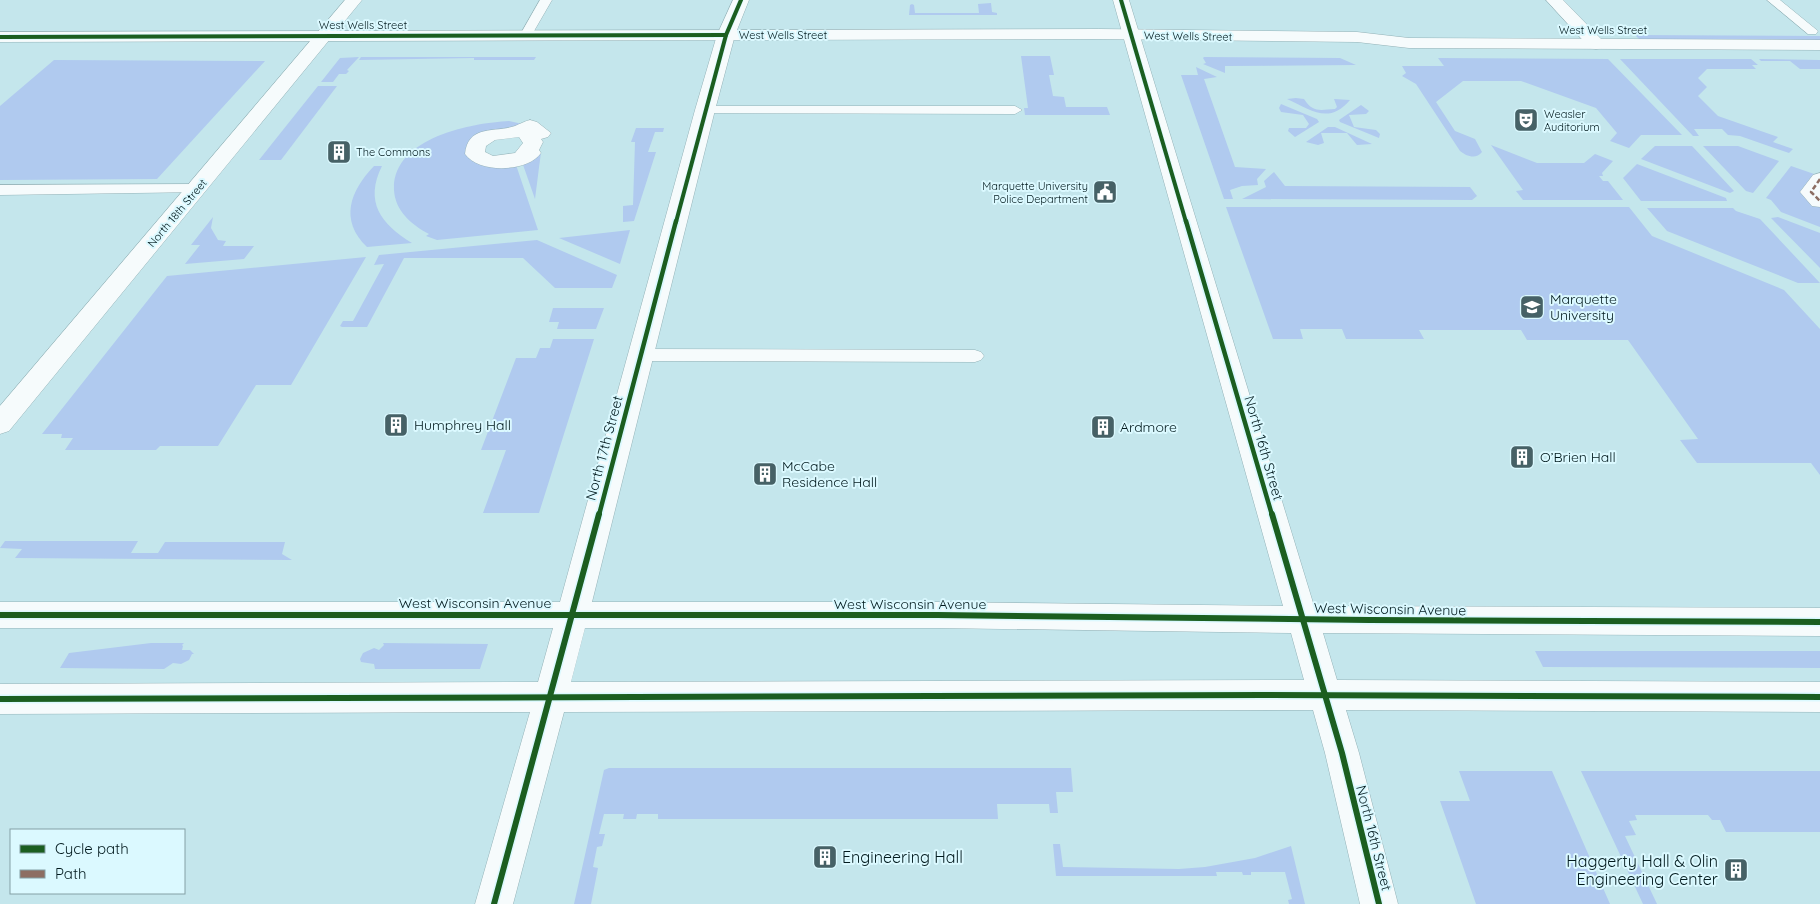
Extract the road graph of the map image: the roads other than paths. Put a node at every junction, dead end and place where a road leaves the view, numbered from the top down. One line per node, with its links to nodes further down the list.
1 (354, 0): 8 (main road, North 18th Street)
2 (546, 0): 11 (lane)
3 (741, 0): 9 (main road, North 17th Street)
4 (1121, 0): 10 (main road, North 16th Street)
5 (1554, 0): 7 (main road)
6 (1773, 0): 12 (lane)
7 (1582, 30): 12 (main road, West Wells Street); 14 (main road, West Wells Street); 15 (main road)
8 (324, 35): 11 (main road, West Wells Street); 13 (main road, West Wells Street); 19 (main road, North 18th Street)
9 (726, 35): 10 (main road, West Wells Street); 11 (main road, West Wells Street); 16 (main road, North 17th Street)
10 (1131, 35): 14 (main road, West Wells Street); 27 (main road, North 16th Street)
11 (526, 36)
12 (1817, 36): 15 (main road, West Wells Street)
13 (0, 37)
14 (1356, 37): 15 (main road, West Wells Street)
15 (1596, 44)
16 (705, 110): 17 (lane); 22 (main road, North 17th Street)
17 (1016, 110)
18 (1820, 179): 21 (main road)
19 (197, 189): 20 (lane); 24 (main road, North 18th Street)
20 (0, 190)
21 (1820, 201)
22 (640, 355): 23 (lane); 25 (main road, North 17th Street)
23 (975, 356)
24 (0, 424)
25 (571, 614): 26 (main road, West Wisconsin Avenue); 27 (main road, West Wisconsin Avenue); 30 (main road, North 17th Street)
26 (0, 615)
27 (1302, 619): 28 (main road, West Wisconsin Avenue); 29 (main road, North 16th Street)
28 (1820, 622)
29 (1325, 695): 30 (main road); 31 (main road); 34 (main road, North 16th Street)
30 (551, 697): 32 (main road); 33 (main road, North 17th Street)
31 (1820, 697)
32 (0, 699)
33 (494, 904)
34 (1379, 904)

